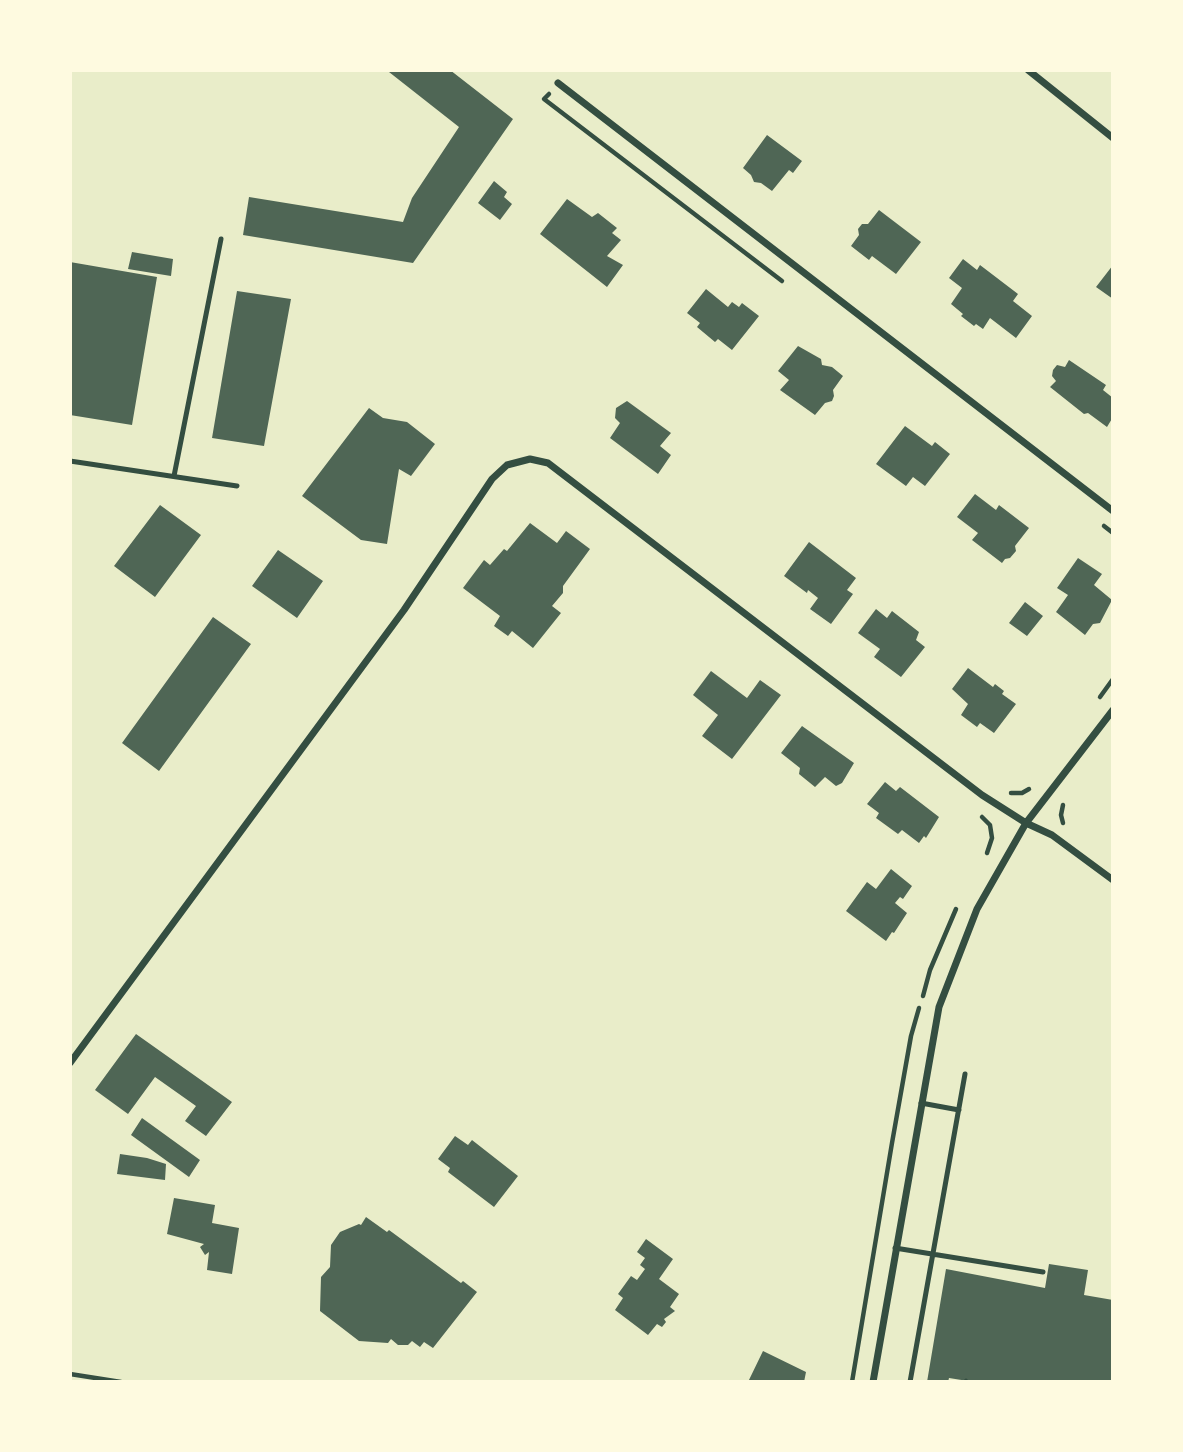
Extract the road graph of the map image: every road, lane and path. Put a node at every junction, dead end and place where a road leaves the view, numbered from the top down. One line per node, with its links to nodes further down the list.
1 (1028, 70): 3 (street)
2 (558, 83): 8 (street)
3 (1113, 138)
4 (221, 239): 6 (lane)
5 (70, 461): 6 (lane)
6 (174, 476): 7 (lane)
7 (237, 486)
8 (1113, 511)
9 (1113, 710): 10 (street)
10 (1056, 784): 11 (path); 13 (street); 14 (path)
11 (1007, 793)
12 (972, 809): 15 (path)
13 (1026, 822): 14 (street); 18 (street); 20 (street)
14 (1063, 843): 16 (street)
15 (983, 860)
16 (1113, 880)
17 (960, 901): 27 (path)
18 (70, 1063)
19 (965, 1074): 21 (lane)
20 (922, 1103): 21 (lane); 22 (street)
21 (959, 1110): 23 (lane)
22 (895, 1248): 23 (lane); 28 (street)
23 (933, 1255): 24 (lane); 29 (lane)
24 (1043, 1272)
25 (70, 1374): 26 (path)
26 (121, 1382)
27 (852, 1382)
28 (873, 1382)
29 (910, 1382)

